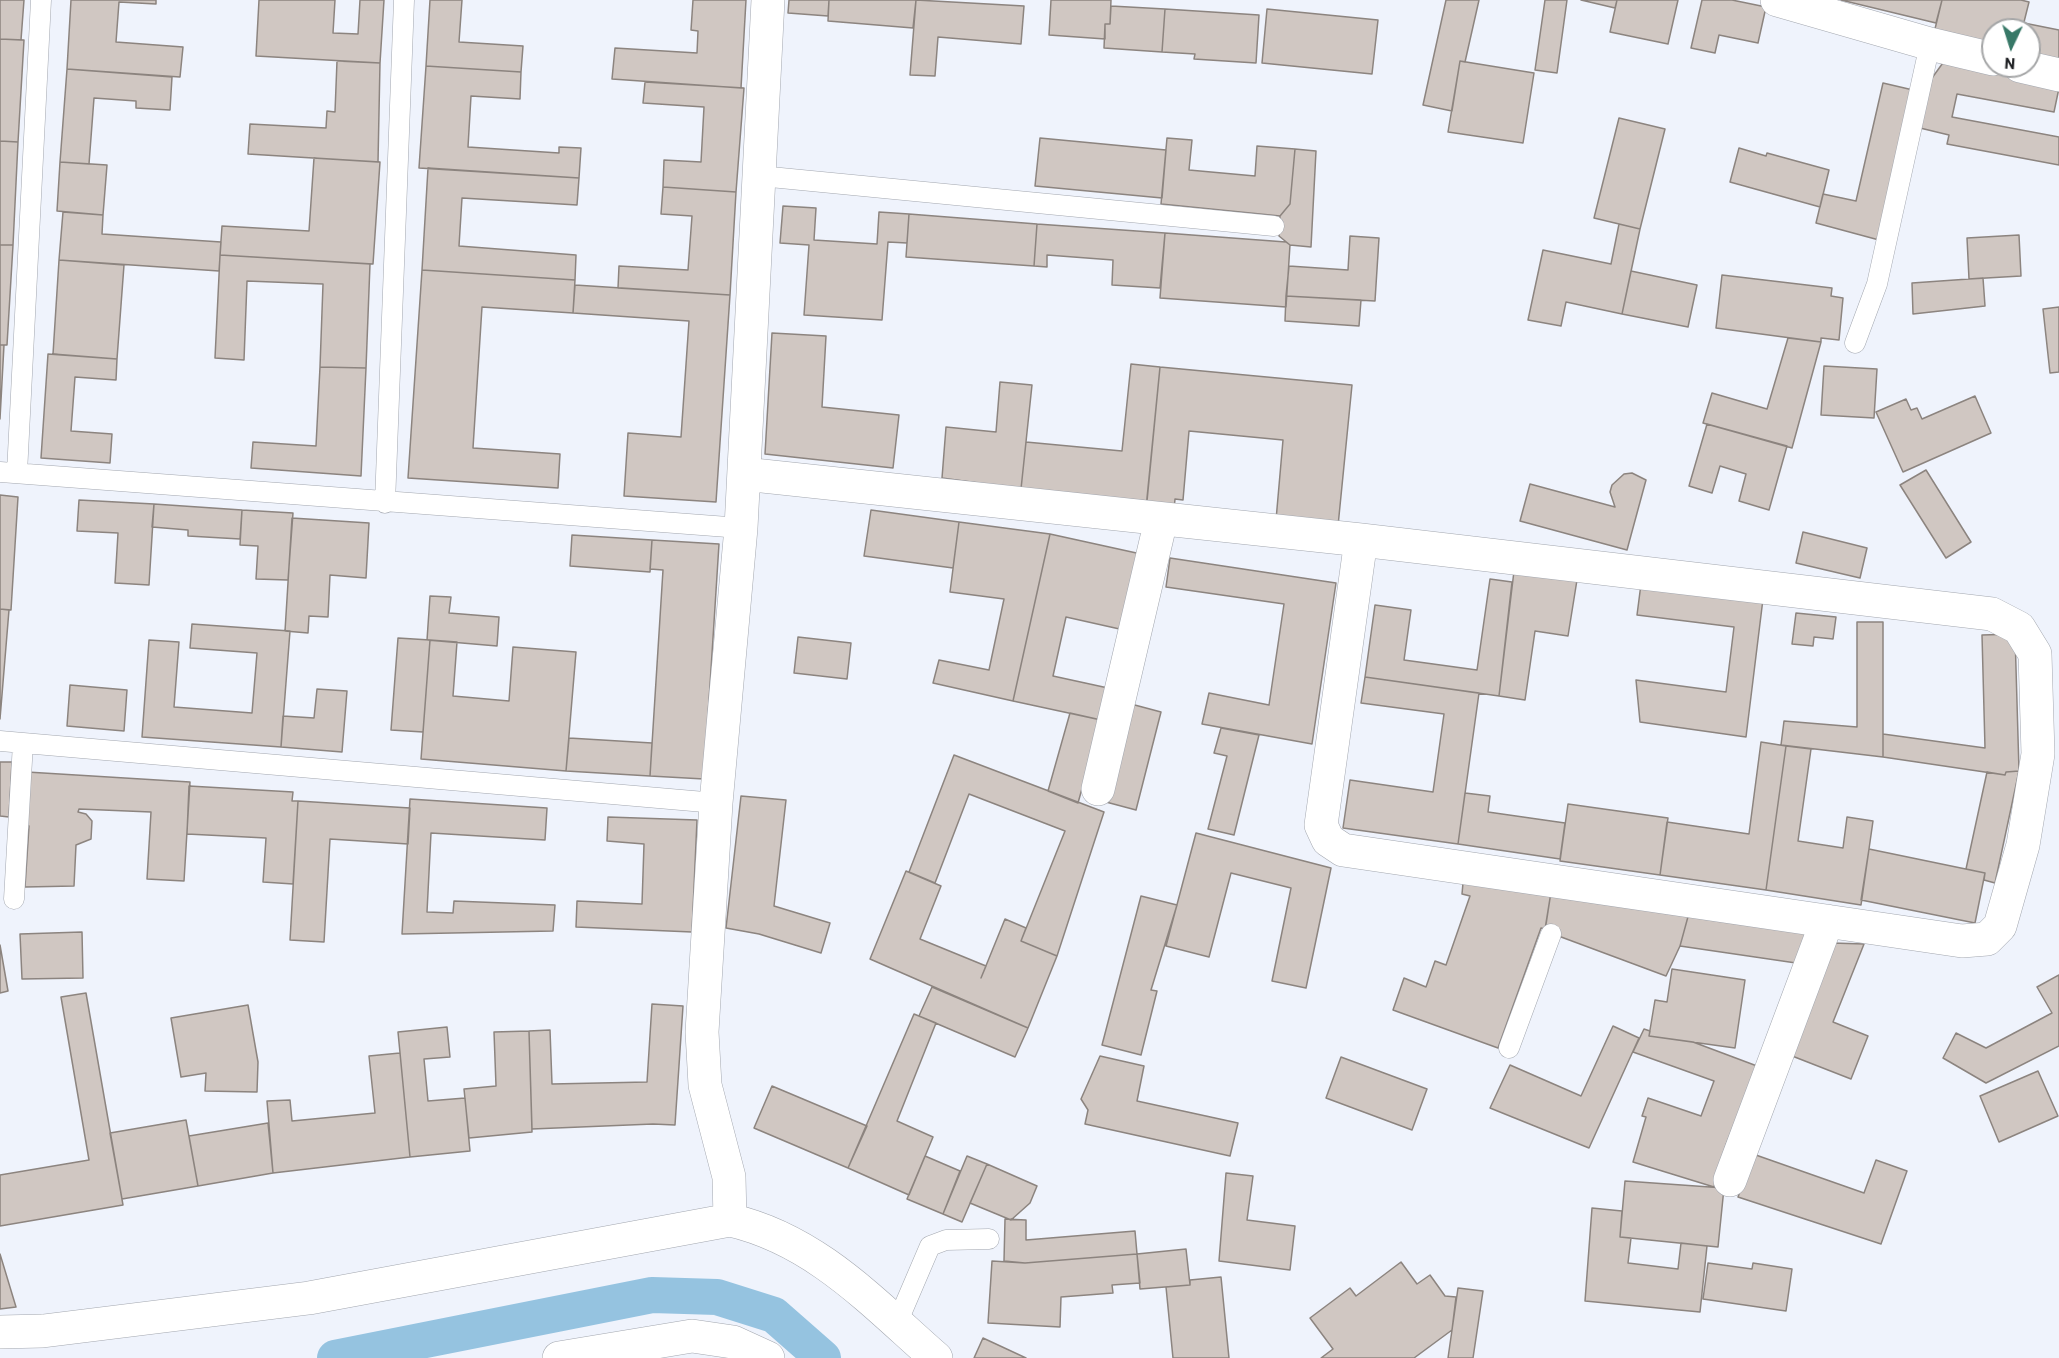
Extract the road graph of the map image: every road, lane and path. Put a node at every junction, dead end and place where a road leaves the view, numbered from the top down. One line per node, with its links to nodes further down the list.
1 (41, 0): 12 (lane)
2 (404, 0): 14 (lane)
3 (768, 0): 9 (street)
4 (1777, 0): 5 (street)
5 (1930, 44): 6 (street); 11 (lane)
6 (1981, 56)
7 (2041, 71): 8 (street)
8 (2059, 75)
9 (760, 176): 10 (lane); 13 (street)
10 (1274, 226)
11 (1855, 343)
12 (8, 472): 14 (lane)
13 (744, 474): 15 (street); 16 (street)
14 (385, 503): 16 (lane)
15 (1161, 520): 17 (street); 20 (street)
16 (741, 528): 21 (street)
17 (1361, 540): 23 (street); 23 (street)
18 (0, 741): 19 (lane)
19 (23, 742): 21 (lane); 22 (lane)
20 (1098, 789)
21 (716, 803): 27 (street)
22 (14, 899)
23 (1827, 921): 26 (street)
24 (1551, 934): 25 (lane)
25 (1509, 1048)
26 (1730, 1180)
27 (730, 1221): 29 (street); 30 (street)
28 (989, 1239): 29 (lane)
29 (897, 1323): 33 (street)
30 (0, 1332)
31 (559, 1358): 32 (street)
32 (768, 1358)
33 (936, 1358)

